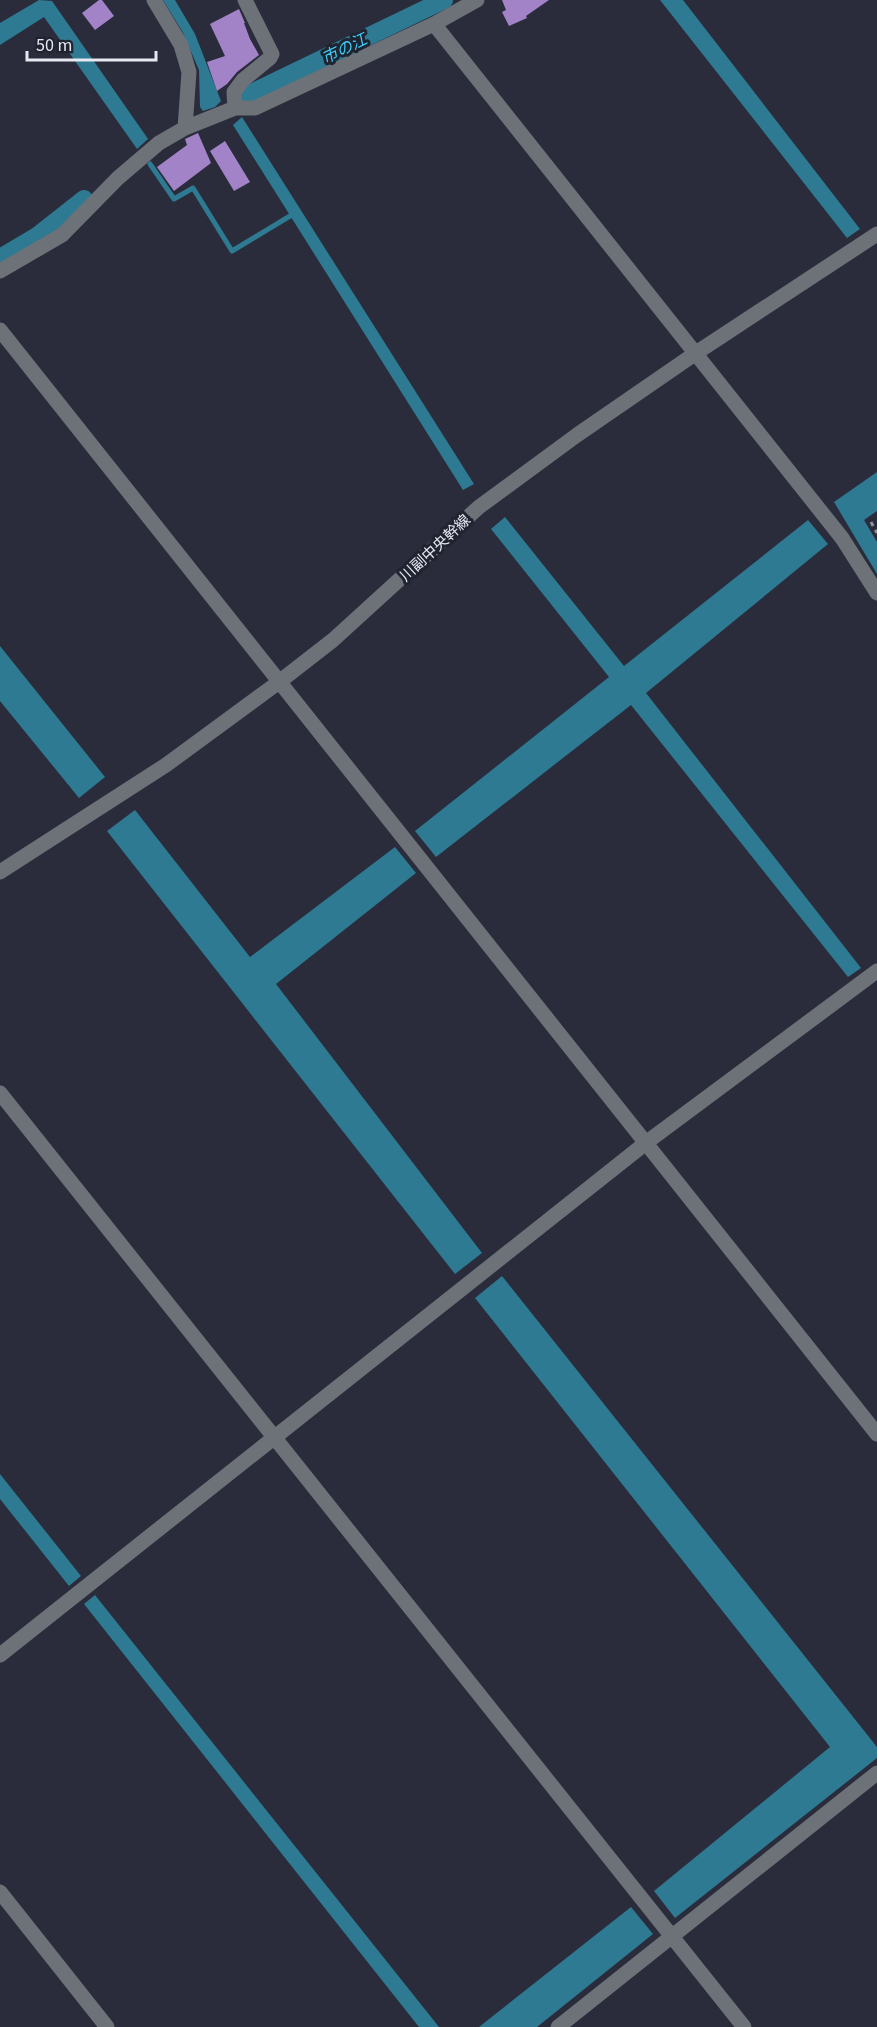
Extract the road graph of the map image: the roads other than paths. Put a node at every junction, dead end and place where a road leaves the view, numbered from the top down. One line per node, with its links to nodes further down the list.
1 (154, 0): 6 (street)
2 (245, 0): 5 (street)
3 (471, 2): 4 (street)
4 (434, 24): 5 (street); 10 (street)
5 (235, 108): 6 (street)
6 (185, 128): 8 (street)
7 (877, 234): 10 (street, 川副中央幹線)
8 (0, 271)
9 (0, 330): 12 (street)
10 (696, 353): 11 (street); 12 (street, 川副中央幹線)
11 (877, 593)
12 (279, 682): 13 (street, 川副中央幹線); 16 (street)
13 (0, 872)
14 (877, 971): 16 (street)
15 (0, 1093): 18 (street)
16 (647, 1142): 17 (street); 18 (street)
17 (877, 1434)
18 (275, 1436): 19 (street); 22 (street)
19 (0, 1656)
20 (877, 1773): 22 (street)
21 (0, 1892): 23 (street)
22 (673, 1936): 24 (street); 25 (street)
23 (107, 2027)
24 (558, 2027)
25 (744, 2027)

